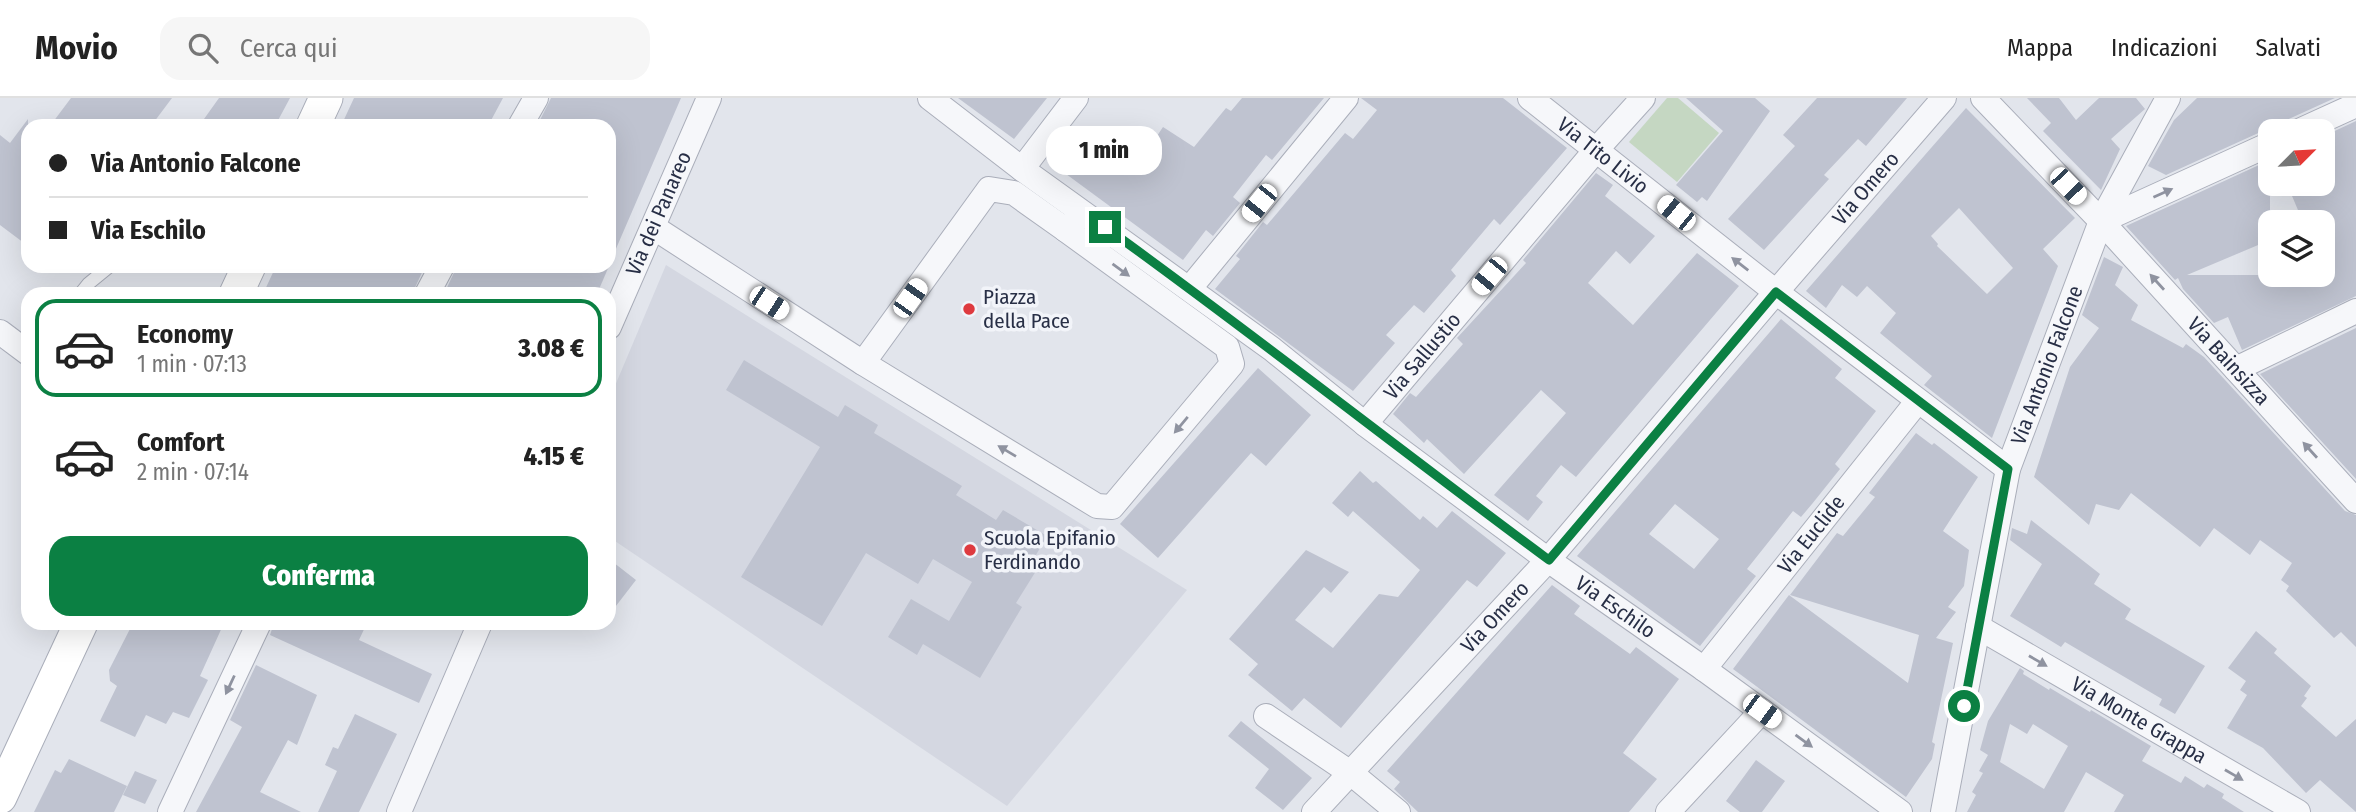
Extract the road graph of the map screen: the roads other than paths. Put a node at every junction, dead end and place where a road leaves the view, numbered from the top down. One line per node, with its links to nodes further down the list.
1 (326, 98): 13 (main road)
2 (536, 98): 14 (street)
3 (709, 98): 21 (street, Via dei Panareo)
4 (930, 98): 18 (street, Via Eschilo)
5 (1076, 98): 18 (street)
6 (1346, 98): 25 (street)
7 (1530, 98): 16 (street, Via Tito Livio)
8 (1643, 98): 16 (street, Via Sallustio)
9 (1944, 98): 26 (street, Via Omero)
10 (1983, 98): 20 (street, Via Bainsizza)
11 (2168, 98): 20 (street, Via Antonio Falcone)
12 (2356, 105): 15 (street)
13 (316, 119)
14 (524, 119)
15 (2325, 119)
16 (1596, 149): 26 (street, Via Tito Livio, one-way to 16); 34 (street, Via Sallustio)
17 (2258, 150): 20 (street, one-way to 17)
18 (1022, 169): 19 (street, Via Eschilo)
19 (1084, 212): 22 (street); 25 (street, Via Eschilo)
20 (2101, 221): 32 (street, Via Bainsizza, one-way to 20); 35 (street, Via Antonio Falcone)
21 (653, 227): 27 (street, Via dei Panareo); 31 (street)
22 (1066, 230): 31 (street); 31 (street, one-way to 31)
23 (101, 273): 24 (lane)
24 (86, 287)
25 (1190, 288): 34 (street, Via Eschilo)
26 (1776, 292): 33 (street, Via Tito Livio); 37 (street, Via Omero)
27 (616, 311)
28 (2356, 311): 32 (street)
29 (0, 332): 30 (street)
30 (21, 348)
31 (863, 363)
32 (2236, 369): 36 (street, Via Bainsizza, one-way to 32)
33 (1917, 402): 35 (street, Via Tito Livio); 42 (street, Via Euclide)
34 (1365, 424): 37 (street, Via Eschilo)
35 (2008, 469): 38 (street, Via Antonio Falcone)
36 (2356, 501)
37 (1549, 560): 42 (street, Via Eschilo); 45 (street, Via Omero)
38 (1979, 627): 53 (street, Via Antonio Falcone); 54 (street, Via Monte Grappa, one-way to 54)
39 (78, 630): 46 (main road)
40 (256, 630): 47 (street, one-way to 47)
41 (477, 630): 48 (street)
42 (1704, 669): 43 (street, Via Eschilo)
43 (1762, 711): 51 (street); 52 (street, Via Eschilo, one-way to 52)
44 (1266, 716): 45 (street)
45 (1352, 774): 49 (street, Via Omero); 50 (street)
46 (0, 797)
47 (170, 812)
48 (399, 812)
49 (1314, 812)
50 (1398, 812)
51 (1668, 812)
52 (1900, 812)
53 (1943, 812)
54 (2298, 812)

